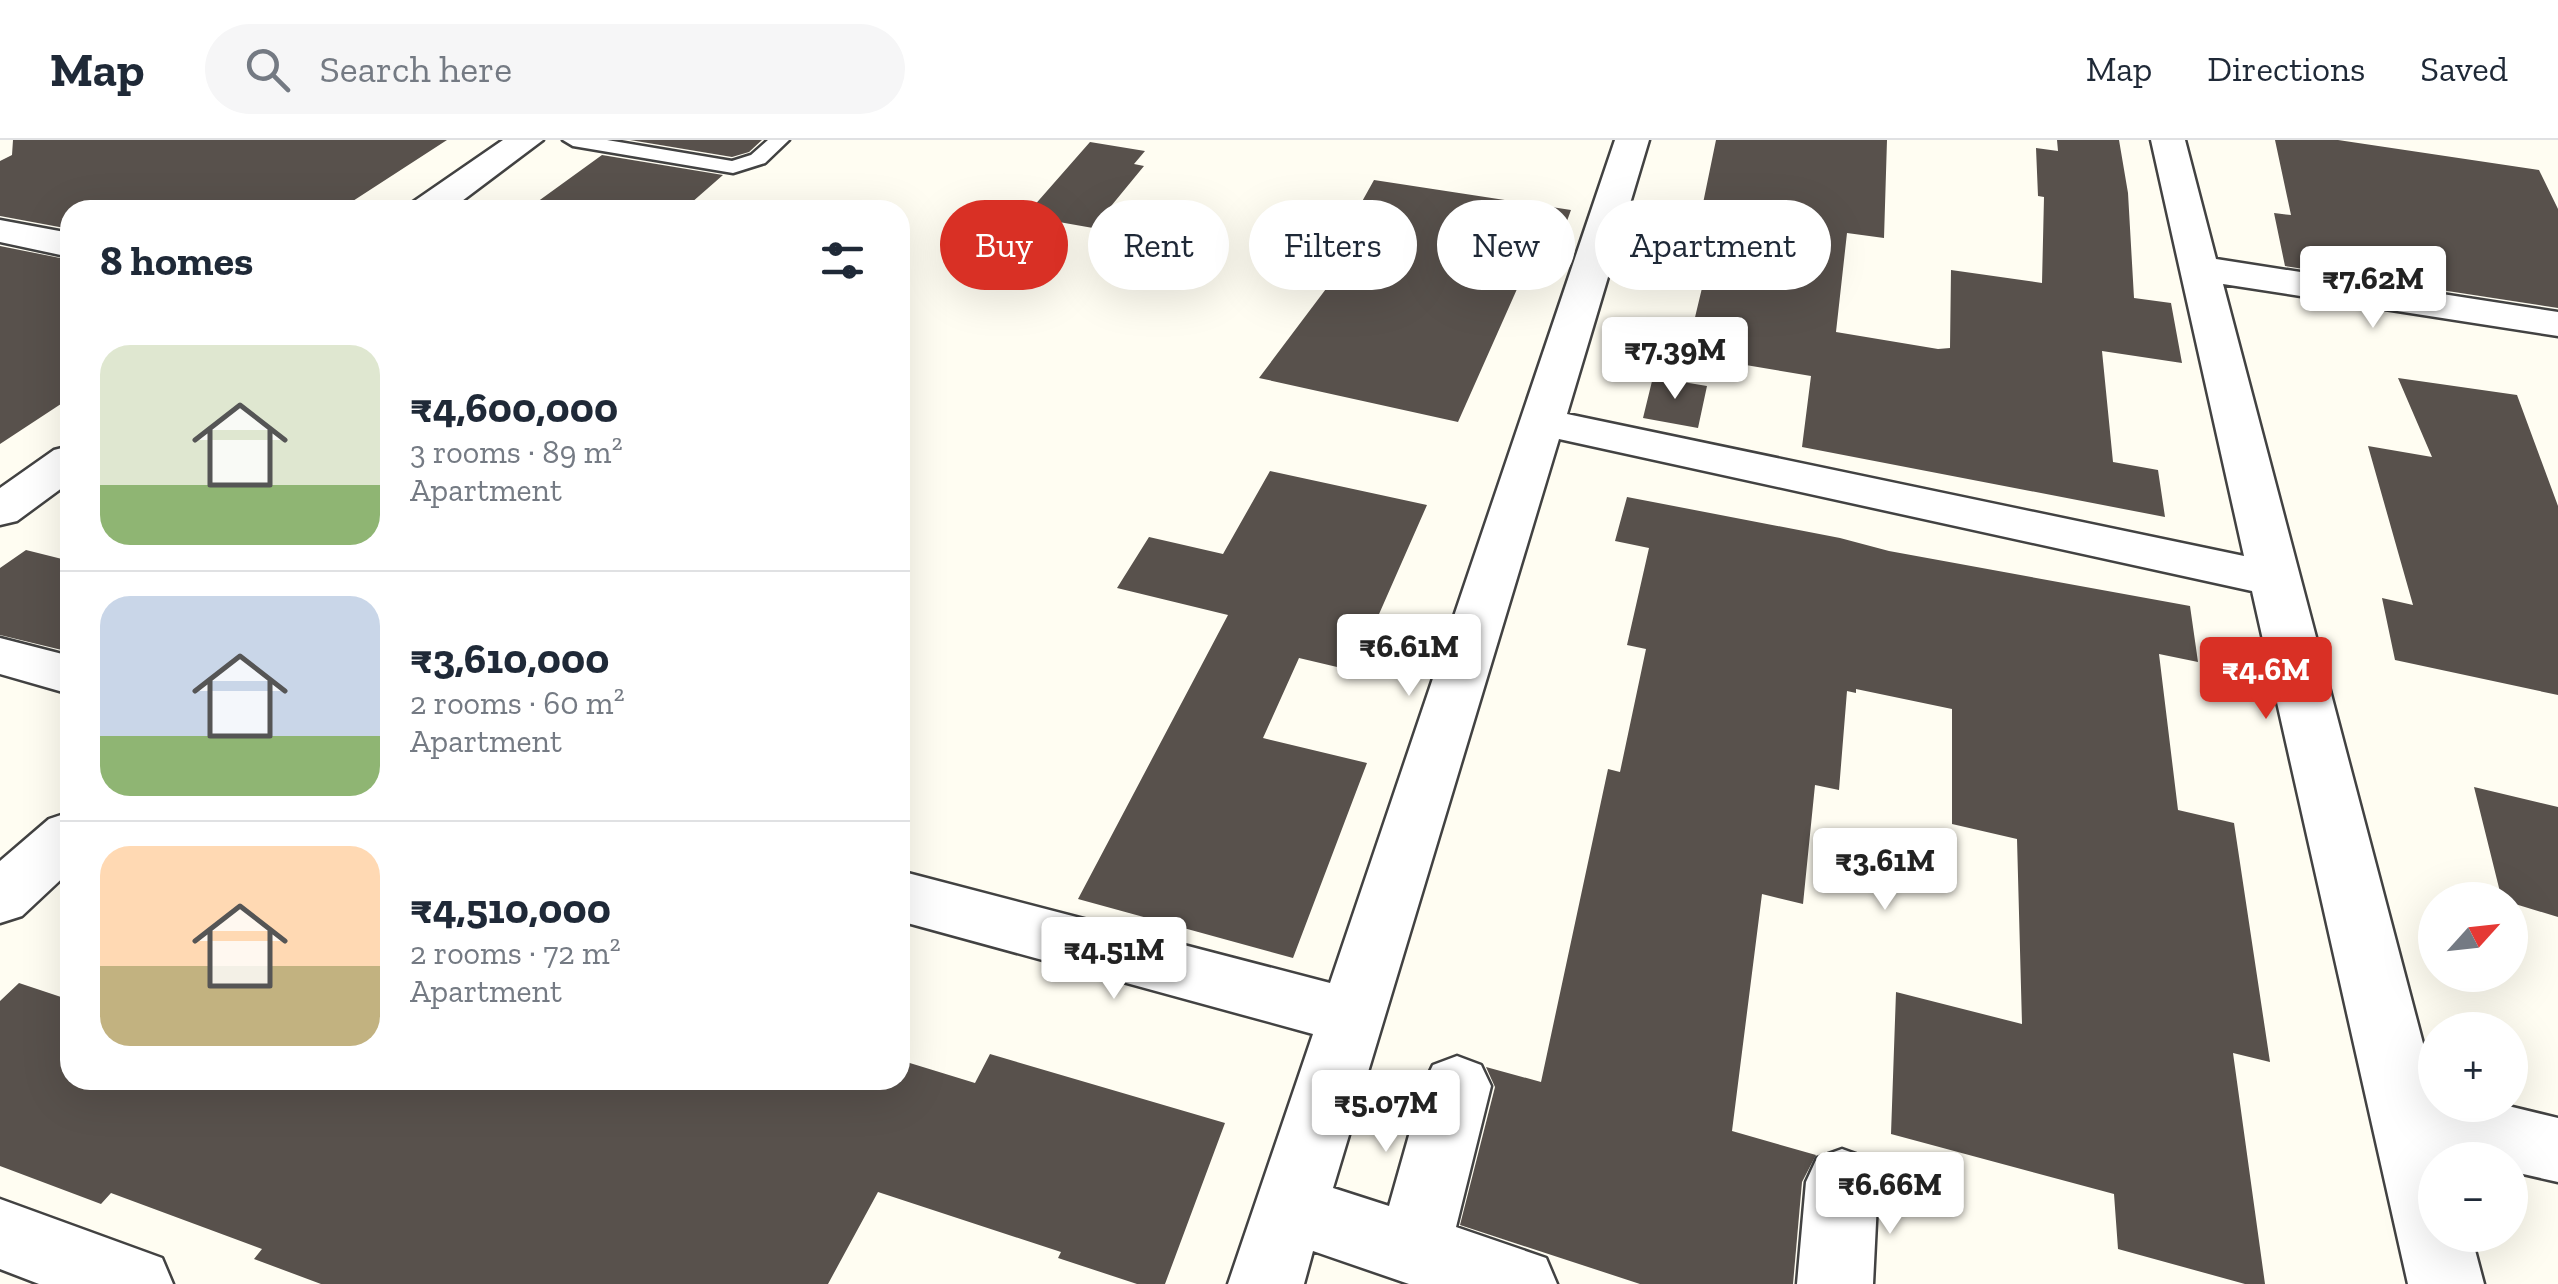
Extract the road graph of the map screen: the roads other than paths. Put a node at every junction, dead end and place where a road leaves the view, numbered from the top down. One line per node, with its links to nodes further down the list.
1 (526, 140): 7 (street)
2 (572, 140): 6 (lane)
3 (779, 140): 6 (lane)
4 (1632, 140): 12 (street)
5 (2168, 140): 10 (street)
6 (600, 142)
7 (440, 200)
8 (0, 232): 9 (street)
9 (60, 243)
10 (2199, 268): 11 (street); 15 (street)
11 (2558, 324)
12 (1542, 422): 15 (street); 21 (street)
13 (60, 467): 14 (street)
14 (0, 510)
15 (2275, 579): 23 (street)
16 (0, 656): 17 (street)
17 (60, 672)
18 (60, 844): 19 (street)
19 (0, 898)
20 (910, 899): 21 (street)
21 (1352, 1018): 26 (street)
22 (1457, 1086): 28 (street)
23 (2404, 1113): 24 (street); 33 (street)
24 (2558, 1150)
25 (1842, 1182): 32 (street)
26 (1290, 1210): 28 (street); 30 (street)
27 (0, 1234): 29 (street)
28 (1413, 1250): 31 (street)
29 (135, 1284)
30 (1266, 1284)
31 (1519, 1284)
32 (1835, 1284)
33 (2446, 1284)

